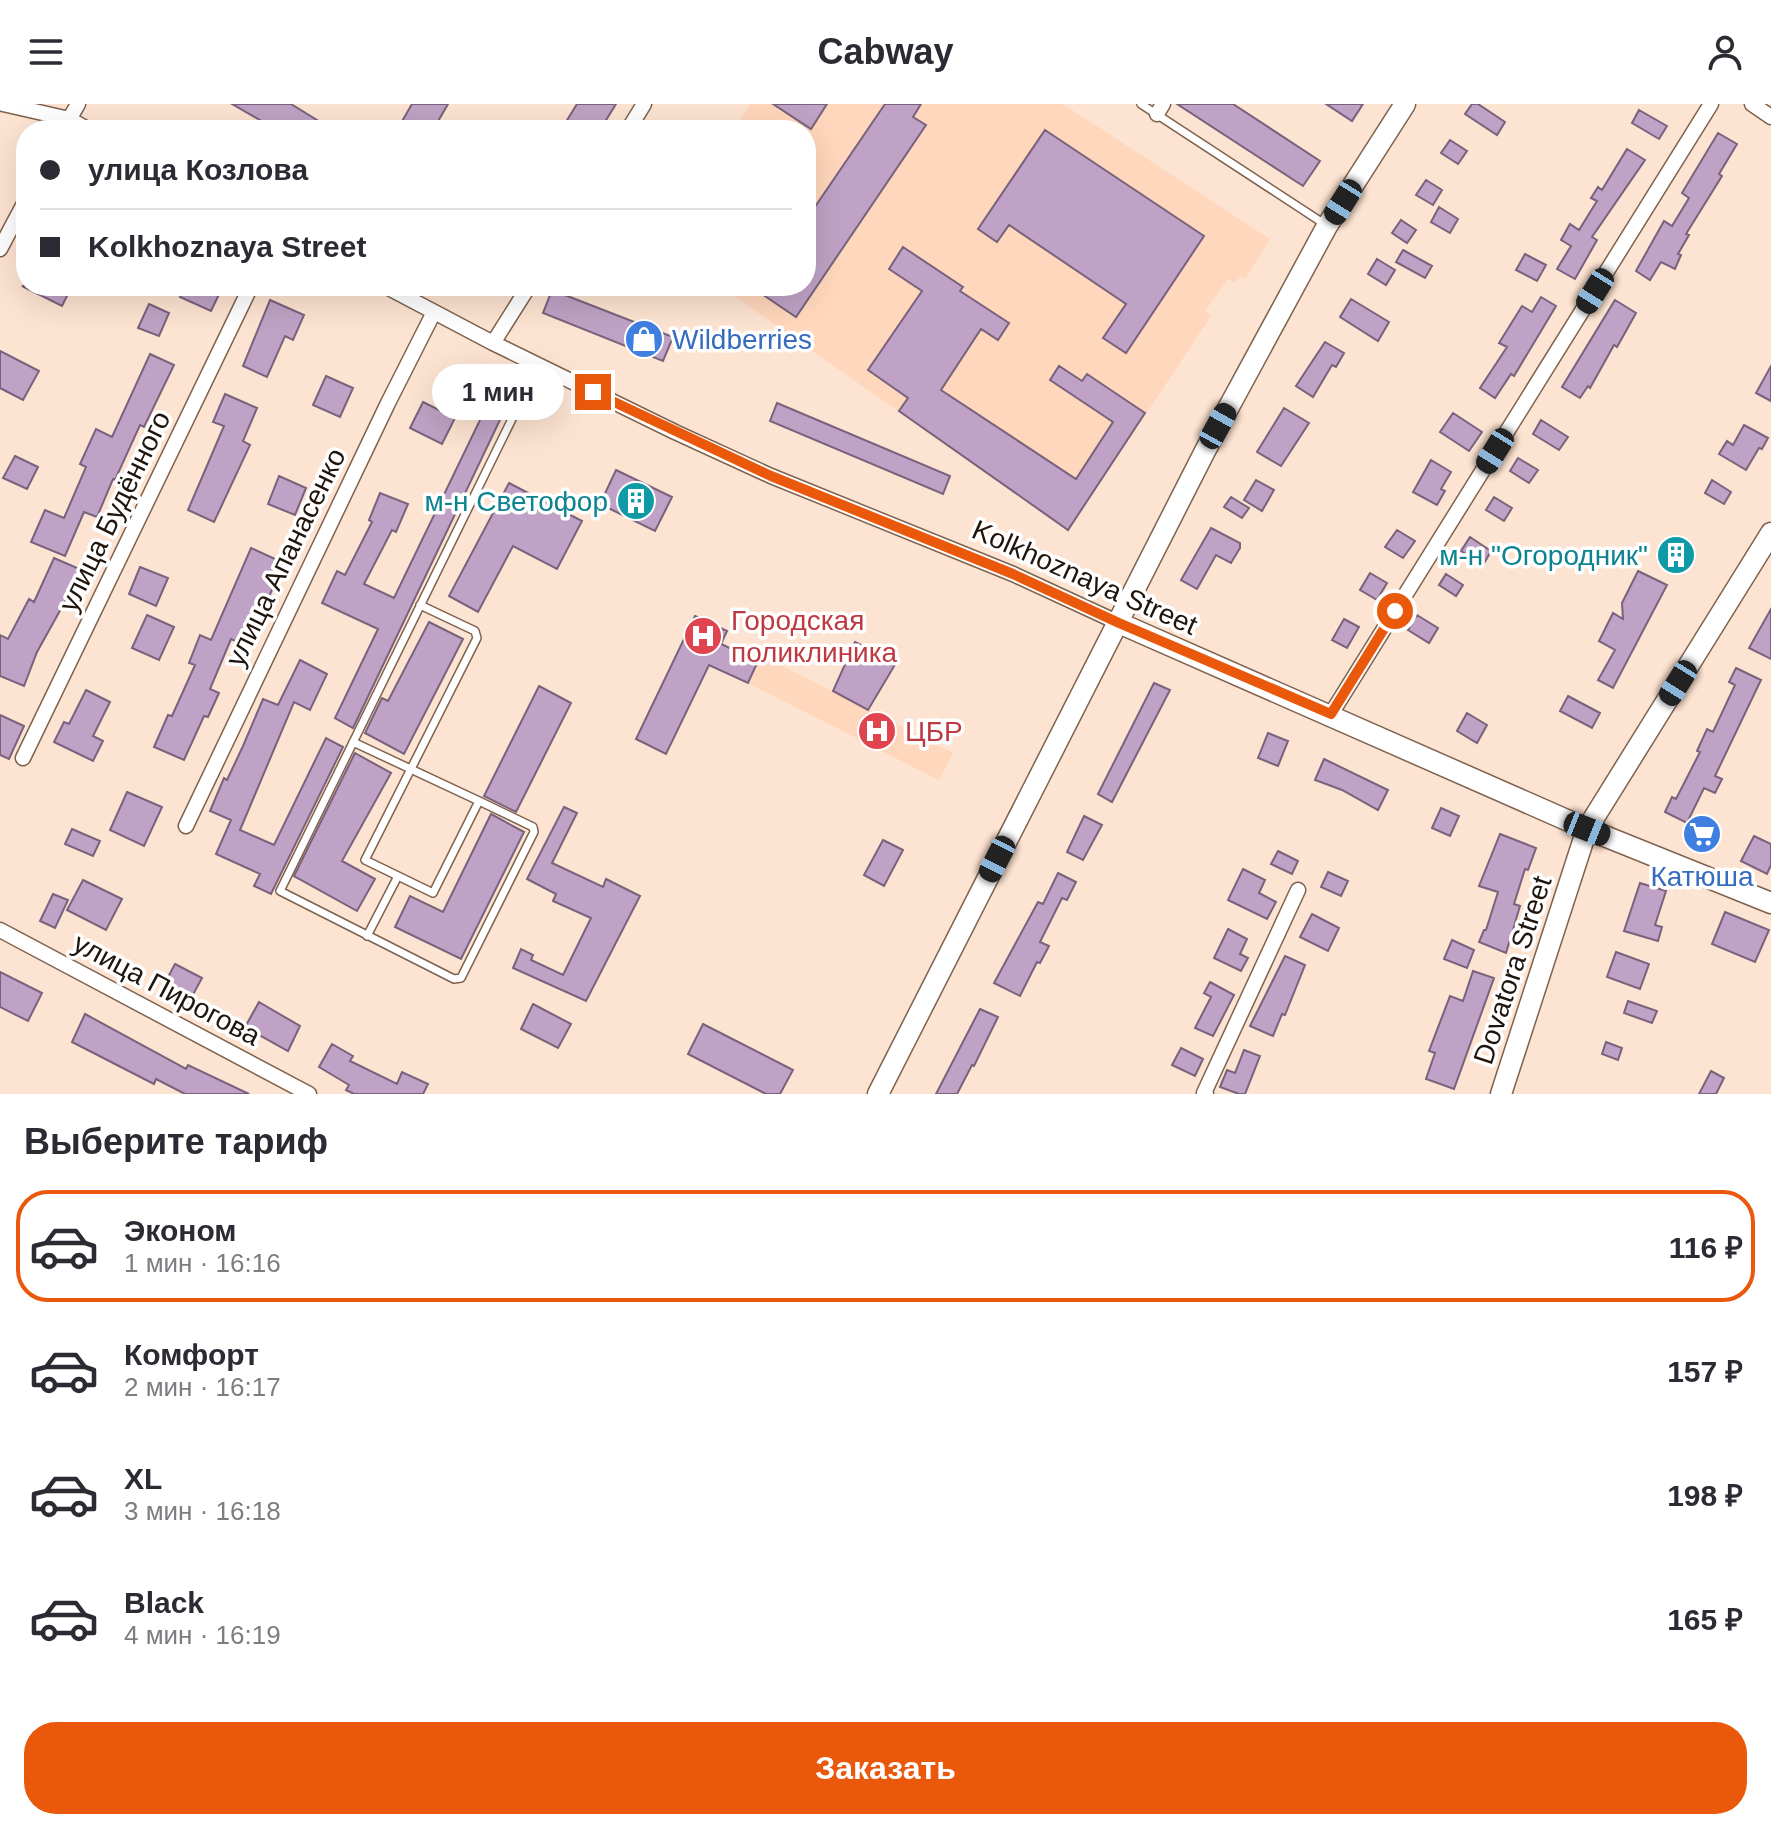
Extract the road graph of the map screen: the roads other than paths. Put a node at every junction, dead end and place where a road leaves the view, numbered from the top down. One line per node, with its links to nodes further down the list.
1 (3, 104): 6 (street)
2 (1141, 104): 7 (lane)
3 (1405, 104): 11 (street)
4 (1711, 104): 22 (street)
5 (1752, 104): 8 (street)
6 (35, 108): 9 (street)
7 (1160, 109): 11 (lane)
8 (1771, 117)
9 (57, 120)
10 (16, 219): 12 (street)
11 (1327, 226): 21 (street)
12 (0, 249)
13 (246, 296): 24 (street, улица Будённого)
14 (404, 296): 16 (street, Kolkhoznaya Street)
15 (523, 296): 17 (street)
16 (434, 312): 17 (street, Kolkhoznaya Street); 27 (street, улица Апанасенко)
17 (493, 343): 18 (street, Kolkhoznaya Street)
18 (538, 365): 20 (lane); 21 (street, Kolkhoznaya Street)
19 (1771, 533): 28 (street, Dovatora Street)
20 (420, 605): 23 (lane); 25 (lane)
21 (1119, 623): 22 (street, Kolkhoznaya Street); 35 (street)
22 (1331, 714): 28 (street, Kolkhoznaya Street)
23 (353, 742): 25 (lane); 33 (lane)
24 (23, 758)
25 (410, 769): 26 (lane); 29 (lane)
26 (479, 801): 29 (lane); 33 (lane)
27 (186, 826)
28 (1587, 829): 31 (street, Kolkhoznaya Street); 37 (street, Dovatora Street)
29 (398, 876): 33 (lane)
30 (1298, 890): 36 (street)
31 (1771, 903)
32 (0, 930): 34 (street, улица Пирогова)
33 (367, 936)
34 (309, 1094)
35 (878, 1094)
36 (1206, 1094)
37 (1501, 1094)

